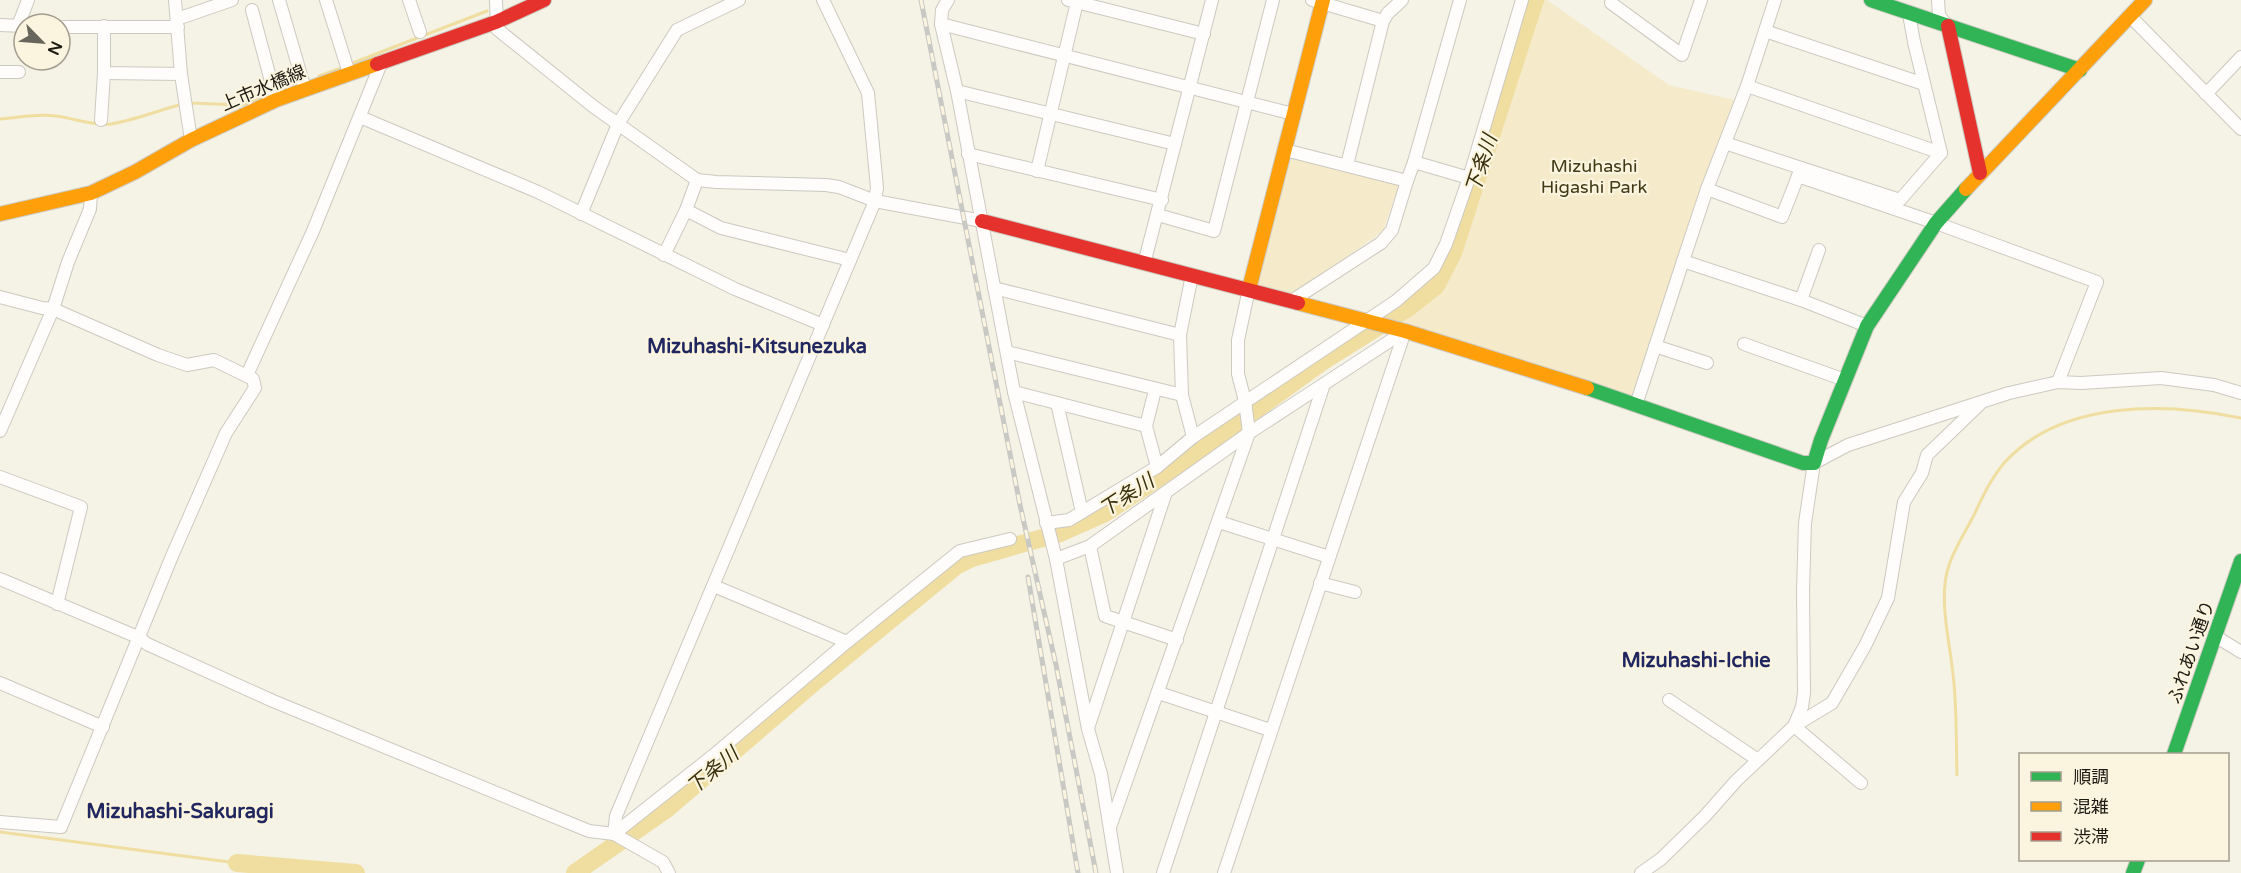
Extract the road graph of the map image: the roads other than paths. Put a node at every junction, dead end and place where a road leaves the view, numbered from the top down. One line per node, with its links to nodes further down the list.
1 (174, 0): 29 (street)
2 (232, 0): 29 (street)
3 (279, 0): 46 (street)
4 (326, 0): 42 (street)
5 (409, 0): 35 (street)
6 (496, 0): 28 (street)
7 (544, 0): 28 (street, 上市水橋線)
8 (739, 0): 56 (street)
9 (823, 0): 75 (street)
10 (948, 0): 30 (street)
11 (1212, 0): 36 (street)
12 (1274, 0): 51 (street)
13 (1402, 0): 27 (street)
14 (1460, 0): 64 (street)
15 (1522, 0): 69 (street)
16 (1701, 0): 23 (street)
17 (1775, 0): 34 (street)
18 (1871, 0): 25 (street)
19 (1938, 0): 32 (street)
20 (2145, 0): 26 (street)
21 (1072, 1): 36 (street); 37 (street)
22 (1319, 1): 27 (street); 53 (street)
23 (1609, 1)
24 (252, 10): 50 (street)
25 (1910, 14): 32 (street); 44 (street)
26 (2130, 16): 40 (street); 49 (street)
27 (1383, 21): 65 (street)
28 (496, 22): 39 (street, 上市水橋線); 56 (street)
29 (177, 23): 31 (street); 43 (street)
30 (941, 24): 37 (street); 48 (street)
31 (104, 26): 33 (street); 41 (street)
32 (1948, 26): 40 (street); 68 (street)
33 (72, 27)
34 (1765, 31): 44 (street); 45 (street)
35 (420, 32)
36 (1203, 34): 47 (street)
37 (1064, 56): 47 (street); 52 (street)
38 (2241, 57): 49 (street)
39 (382, 61): 42 (street, 上市水橋線); 54 (street)
40 (2080, 70): 68 (street)
41 (104, 73): 43 (street); 55 (street)
42 (349, 73): 46 (street, 上市水橋線)
43 (181, 74): 58 (street)
44 (1924, 84): 62 (street)
45 (1747, 86): 59 (street); 62 (street)
46 (305, 89): 50 (street, 上市水橋線)
47 (1189, 89): 51 (street); 60 (street)
48 (957, 91): 52 (street); 63 (street)
49 (2206, 94): 57 (street)
50 (276, 100): 58 (street, 上市水橋線)
51 (1247, 103): 53 (street); 79 (street)
52 (1050, 114): 60 (street); 66 (street)
53 (1293, 114): 61 (street)
54 (360, 117): 78 (street); 103 (street)
55 (101, 120)
56 (618, 124): 70 (street); 78 (street)
57 (2241, 129)
58 (191, 140): 73 (street, 上市水橋線)
59 (1725, 142): 67 (street); 72 (street)
60 (1175, 144): 74 (street)
61 (1285, 150): 65 (street); 89 (street)
62 (1941, 153): 67 (street)
63 (968, 154): 66 (street); 80 (street)
64 (1414, 162): 69 (street); 71 (street)
65 (1347, 165): 71 (street)
66 (1037, 171): 74 (street)
67 (1799, 172): 72 (street); 81 (street)
68 (1980, 173): 81 (street)
69 (1469, 178): 94 (street)
70 (697, 180): 75 (street); 76 (street)
71 (1407, 181): 91 (street)
72 (1707, 189): 85 (street)
73 (92, 193): 77 (street, 上市水橋線); 93 (street)
74 (1162, 200): 79 (street)
75 (875, 201): 80 (street); 84 (street)
76 (686, 210): 83 (street); 84 (street)
77 (0, 214)
78 (581, 214): 83 (street)
79 (1158, 215): 86 (street)
80 (982, 220): 86 (street); 88 (street)
81 (1936, 223): 96 (street); 105 (street)
82 (1819, 250): 92 (street)
83 (664, 255): 95 (street)
84 (850, 260): 95 (street)
85 (1683, 261): 92 (street); 100 (street)
86 (1144, 264): 87 (street)
87 (1192, 275): 89 (street); 98 (street)
88 (994, 288): 98 (street); 101 (street)
89 (1249, 290): 91 (street); 113 (street)
90 (0, 297): 93 (street)
91 (1293, 300): 94 (street)
92 (1801, 300): 96 (street)
93 (53, 309): 103 (street); 117 (street)
94 (1370, 321): 97 (street); 113 (street)
95 (823, 325): 134 (street)
96 (1867, 326): 104 (street)
97 (1400, 329): 106 (street); 114 (street); 130 (street)
98 (1180, 335): 110 (street)
99 (1744, 344): 104 (street)
100 (1655, 346): 102 (street); 114 (street)
101 (1007, 352): 107 (street); 108 (street)
102 (1707, 363)
103 (247, 375): 139 (street)
104 (1845, 380): 119 (street)
105 (2058, 382): 109 (street); 111 (street)
106 (1324, 384): 116 (street); 127 (street)
107 (1155, 390): 110 (street); 115 (street)
108 (1014, 392): 112 (street); 125 (street)
109 (2241, 393)
110 (1182, 395): 118 (street)
111 (1983, 401): 119 (street); 147 (street)
112 (1057, 403): 115 (street); 123 (street)
113 (1246, 405): 116 (street); 118 (street)
114 (1636, 405): 119 (street)
115 (1146, 426): 120 (street)
116 (1249, 430): 122 (street); 124 (street)
117 (0, 431)
118 (1192, 437): 120 (street)
119 (1814, 463): 147 (street)
120 (1156, 466): 123 (street)
121 (0, 477): 136 (street)
122 (1165, 495): 128 (street); 137 (street)
123 (1082, 512): 125 (street)
124 (1219, 522): 127 (street); 140 (street)
125 (1047, 527): 129 (street)
126 (1010, 538): 141 (street)
127 (1273, 539): 130 (street); 146 (street)
128 (1090, 546): 129 (street); 137 (street)
129 (1055, 555): 149 (street)
130 (1329, 557): 133 (street)
131 (2241, 561): 138 (street, ふれあい通り)
132 (0, 579): 136 (street)
133 (1320, 583): 135 (street); 150 (street)
134 (714, 586): 141 (street); 156 (street)
135 (1355, 592)
136 (57, 604): 139 (street)
137 (1123, 622): 140 (street); 149 (street)
138 (2215, 636): 142 (street); 151 (street, ふれあい通り)
139 (140, 638): 148 (street); 156 (street)
140 (1178, 640): 144 (street)
141 (847, 642): 156 (street)
142 (2241, 652)
143 (0, 683): 148 (street)
144 (1159, 693): 146 (street); 155 (street)
145 (1669, 700): 152 (street)
146 (1217, 712): 150 (street); 159 (street)
147 (1794, 726): 152 (street); 153 (street)
148 (103, 727): 154 (street)
149 (1088, 729): 155 (street)
150 (1270, 730): 160 (street)
151 (2174, 753)
152 (1758, 760): 161 (street)
153 (1861, 783)
154 (0, 822)
155 (1110, 828): 158 (street)
156 (614, 834): 157 (street)
157 (669, 873)
158 (1117, 873)
159 (1163, 873)
160 (1224, 873)
161 (1641, 873)

